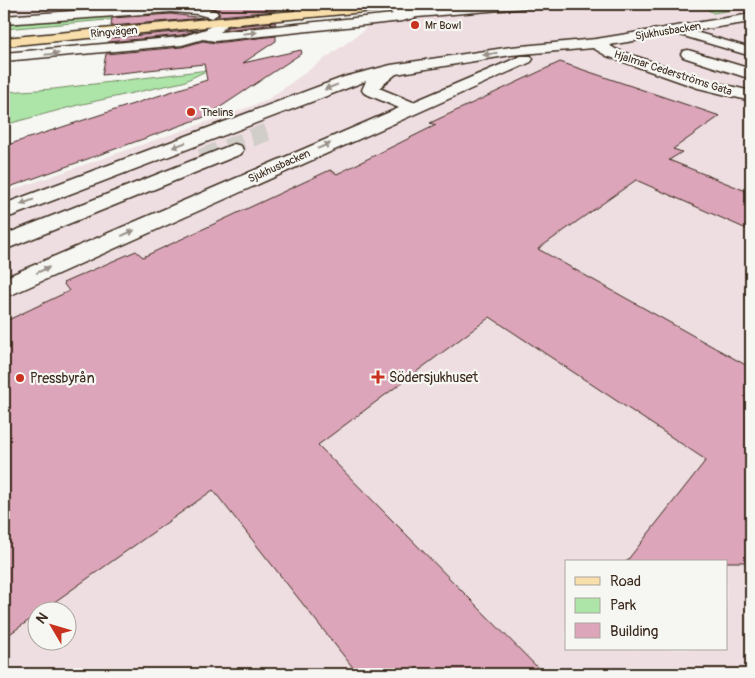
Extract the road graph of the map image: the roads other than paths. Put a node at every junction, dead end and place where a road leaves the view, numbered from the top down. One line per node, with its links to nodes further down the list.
1 (525, 4): 5 (street, Ringvägen)
2 (322, 6): 3 (main road, Ringvägen); 4 (main road, Ringvägen)
3 (374, 7): 5 (street, Ringvägen)
4 (300, 8): 6 (main road, Ringvägen)
5 (411, 9): 13 (street, Ringvägen, one-way to 5)
6 (218, 18): 8 (street, Ringvägen); 12 (main road, Ringvägen); 13 (street, Ringvägen); 14 (main road, Ringvägen)
7 (751, 18): 9 (street, Sjukhusbacken)
8 (4, 20)
9 (728, 22): 10 (street, Sjukhusbacken); 11 (street)
10 (675, 30): 15 (street, Sjukhusbacken); 17 (street)
11 (751, 30)
12 (4, 34)
13 (202, 35): 19 (street, Ringvägen, one-way to 13)
14 (4, 42)
15 (596, 43): 16 (street, Sjukhusbacken); 23 (street, Hjalmar Cederströms Gata)
16 (556, 48): 21 (street, Sjukhusbacken, one-way to 21); 27 (street, Sjukhusbacken)
17 (751, 52)
18 (688, 54): 20 (street)
19 (4, 58)
20 (730, 67): 22 (street); 23 (street)
21 (391, 70): 24 (street); 28 (street, Sjukhusbacken, one-way to 28)
22 (751, 74)
23 (704, 85): 25 (street, Hjalmar Cederströms Gata)
24 (370, 90): 26 (street); 27 (street)
25 (751, 96)
26 (353, 97)
27 (413, 108): 30 (street, Sjukhusbacken, one-way to 27)
28 (208, 134): 29 (street); 31 (street, Sjukhusbacken, one-way to 31)
29 (234, 150): 30 (street); 32 (street)
30 (266, 171): 33 (street, Sjukhusbacken, one-way to 30)
31 (4, 211)
32 (4, 242)
33 (4, 288)

